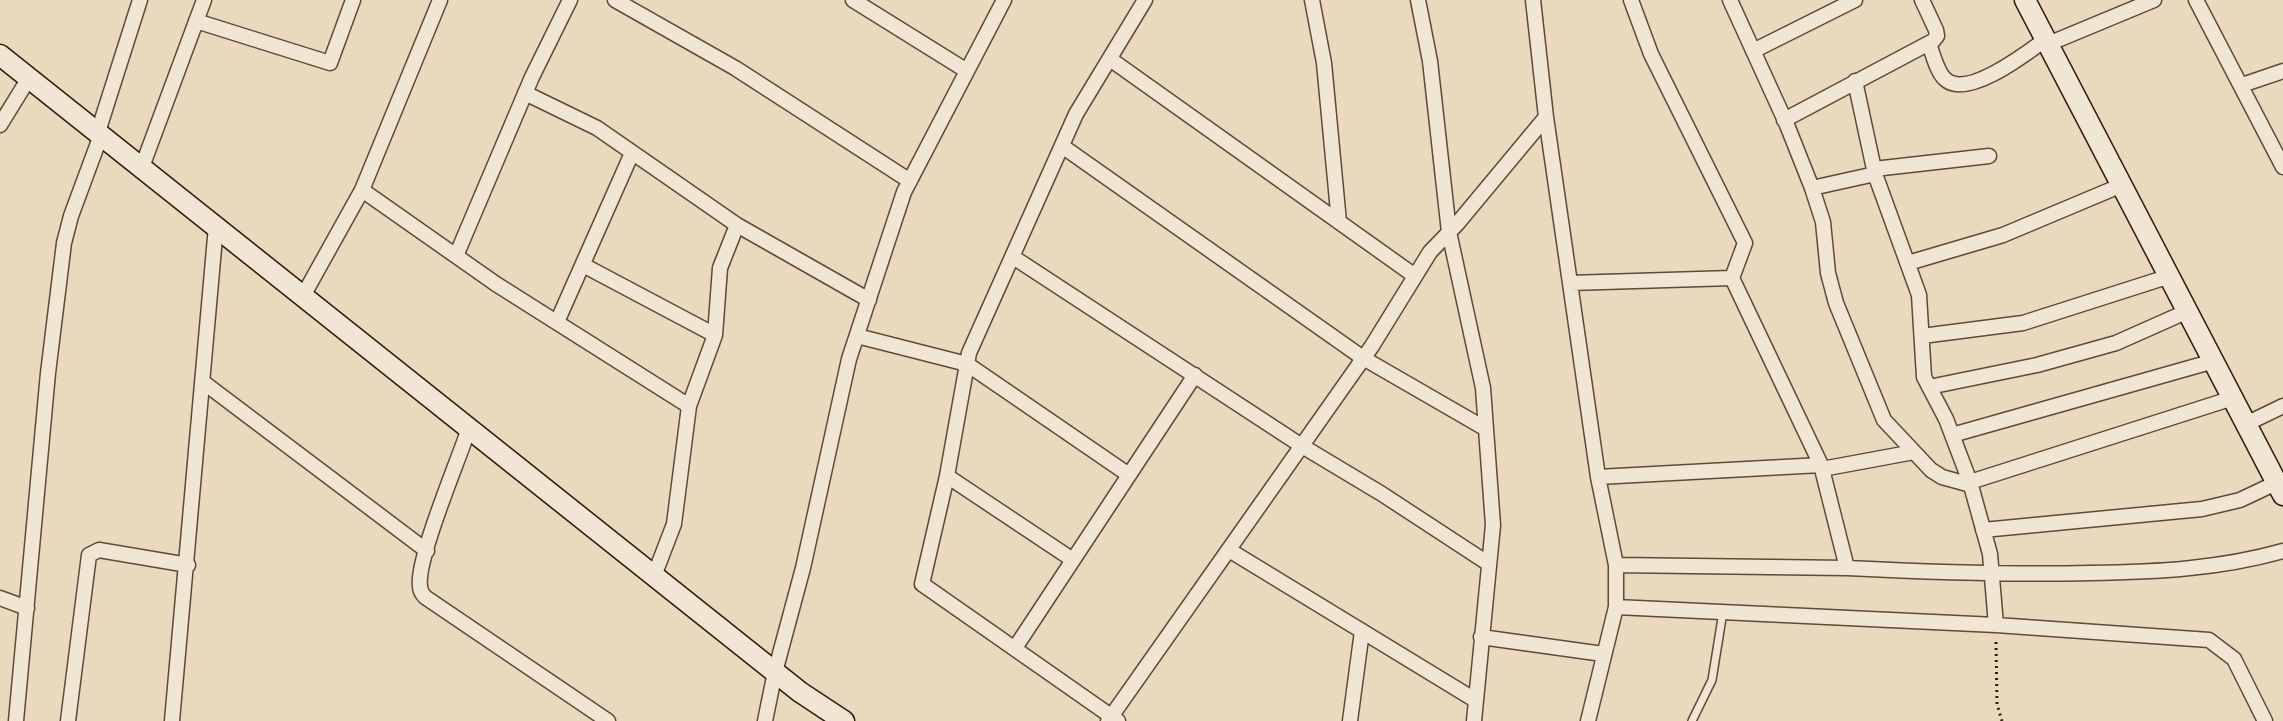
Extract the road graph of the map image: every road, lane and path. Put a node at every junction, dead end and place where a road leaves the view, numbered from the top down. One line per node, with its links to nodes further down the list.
1 (204, 0): 21 (street)
2 (353, 0): 21 (street)
3 (440, 0): 46 (street)
4 (570, 0): 32 (street)
5 (615, 0): 20 (street)
6 (853, 0): 27 (street)
7 (1004, 0): 27 (street)
8 (1145, 0): 26 (street)
9 (1312, 0): 47 (street)
10 (1418, 0): 50 (street)
11 (1533, 0): 33 (street)
12 (1631, 0): 57 (street)
13 (1730, 0): 24 (street)
14 (1855, 0): 24 (street)
15 (1922, 0): 23 (street)
16 (2025, 0): 22 (street)
17 (2154, 0): 22 (street)
18 (2196, 0): 31 (street)
19 (139, 1): 36 (street)
20 (642, 7): 43 (street)
21 (196, 21): 40 (street)
22 (2047, 41): 23 (street); 44 (street)
23 (1929, 44): 30 (street)
24 (1753, 51): 34 (street)
25 (0, 55): 29 (street)
26 (1110, 59): 37 (street); 47 (street)
27 (967, 71): 43 (street)
28 (2283, 71): 31 (street)
29 (29, 78): 35 (street); 36 (street)
30 (1855, 81): 34 (street); 42 (street)
31 (2242, 85): 41 (street)
32 (525, 93): 38 (street); 51 (street)
33 (1546, 117): 50 (street); 58 (street)
34 (1784, 120): 45 (street)
35 (0, 125)
36 (100, 134): 40 (street); 100 (street)
37 (1062, 146): 52 (street); 66 (street)
38 (632, 153): 48 (street); 54 (street)
39 (1989, 156): 42 (street)
40 (142, 167): 49 (street)
41 (2283, 167)
42 (1874, 172): 45 (street); 53 (street)
43 (910, 181): 60 (street)
44 (2122, 185): 53 (street); 56 (street)
45 (1812, 188): 80 (street)
46 (362, 190): 51 (street); 59 (street)
47 (1339, 222): 55 (street)
48 (737, 225): 60 (street); 63 (street)
49 (216, 226): 59 (street); 70 (street)
50 (1449, 232): 55 (street); 77 (street)
51 (456, 256): 62 (street)
52 (1013, 257): 68 (street); 69 (street)
53 (1908, 263): 65 (street)
54 (583, 265): 62 (street); 63 (street)
55 (1415, 276): 66 (street)
56 (2170, 276): 61 (street); 65 (street)
57 (1732, 278): 58 (street); 81 (street)
58 (1570, 283): 84 (street)
59 (303, 296): 76 (street)
60 (869, 300): 64 (street)
61 (2188, 311): 67 (street); 71 (street)
62 (557, 322): 73 (street)
63 (715, 335): 73 (street)
64 (857, 336): 68 (street); 107 (street)
65 (1922, 336): 71 (street)
66 (1363, 358): 77 (street); 79 (street)
67 (2214, 361): 72 (street); 78 (street)
68 (967, 364): 82 (street); 83 (street)
69 (1195, 375): 79 (street); 82 (street)
70 (203, 382): 89 (street); 93 (street)
71 (1929, 387): 78 (street)
72 (2233, 398): 75 (street); 85 (street)
73 (689, 406): 97 (street)
74 (2283, 406): 75 (street)
75 (2246, 424): 86 (street)
76 (469, 428): 89 (street); 97 (street)
77 (1486, 429): 92 (street)
78 (1952, 435): 85 (street)
79 (1302, 446): 88 (street); 92 (street)
80 (1914, 452): 81 (street); 85 (street)
81 (1822, 467): 84 (street); 95 (street)
82 (1129, 475): 91 (street)
83 (947, 476): 91 (street); 105 (street)
84 (1598, 477): 94 (street)
85 (1970, 483): 87 (street)
86 (2280, 489): 87 (street)
87 (1983, 530): 96 (street)
88 (1229, 550): 103 (street); 109 (street)
89 (427, 551): 113 (street)
90 (2283, 551): 96 (street)
91 (1073, 560): 105 (street)
92 (1489, 564): 104 (street)
93 (188, 565): 111 (street); 112 (street)
94 (1616, 565): 95 (street); 99 (street)
95 (1847, 568): 96 (street)
96 (1992, 575): 102 (street)
97 (654, 576): 107 (street)
98 (0, 598): 100 (street)
99 (1616, 607): 101 (street); 106 (street)
100 (27, 608): 110 (street)
101 (1723, 612): 102 (street); 119 (lane)
102 (1996, 625): 120 (path); 121 (street)
103 (1362, 631): 108 (street); 116 (street)
104 (1481, 637): 106 (street); 108 (street)
105 (1015, 648): 109 (street)
106 (1603, 654): 118 (street)
107 (775, 672): 114 (street); 115 (street)
108 (1475, 700): 117 (street)
109 (1113, 720)
110 (16, 721)
111 (68, 721)
112 (172, 721)
113 (608, 721)
114 (765, 721)
115 (844, 721)
116 (1350, 721)
117 (1474, 721)
118 (1588, 721)
119 (1692, 721)
120 (2002, 721)
121 (2265, 721)

